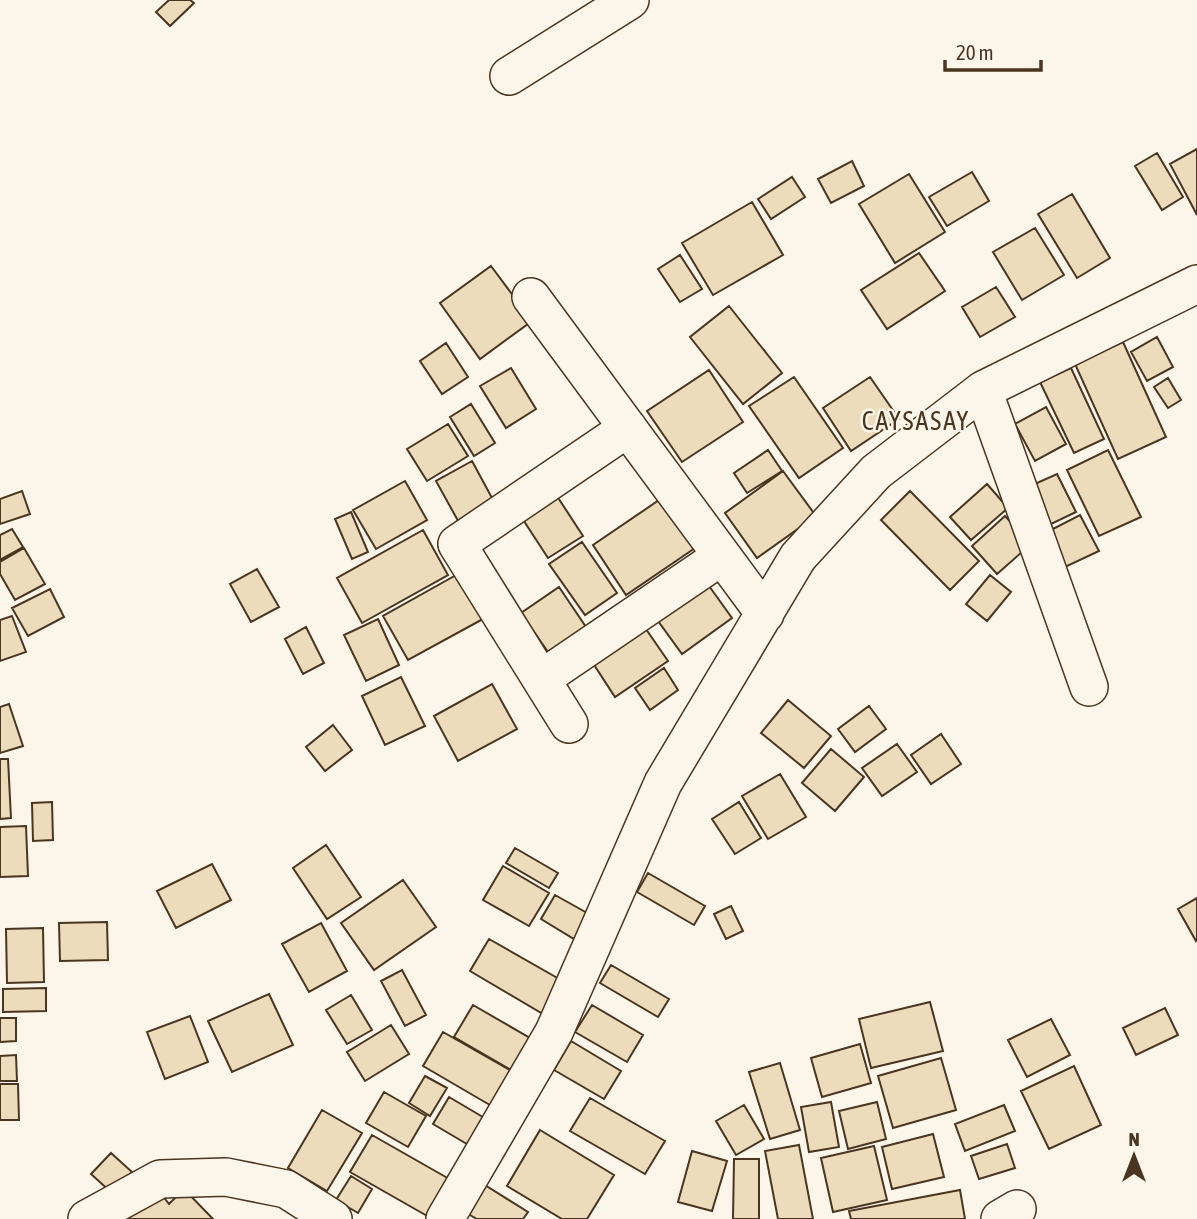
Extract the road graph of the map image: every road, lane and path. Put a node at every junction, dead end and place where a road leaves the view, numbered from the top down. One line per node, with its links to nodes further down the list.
1 (630, 0): 2 (street)
2 (509, 76)
3 (1197, 284): 5 (street)
4 (531, 297): 6 (street)
5 (983, 390): 8 (street); 10 (street)
6 (628, 428): 7 (street); 9 (street)
7 (722, 556): 8 (street); 9 (street)
8 (765, 614): 14 (street)
9 (541, 679): 11 (street)
10 (1089, 687)
11 (569, 724)
12 (101, 1211): 13 (street)
13 (333, 1219)
14 (445, 1219)

